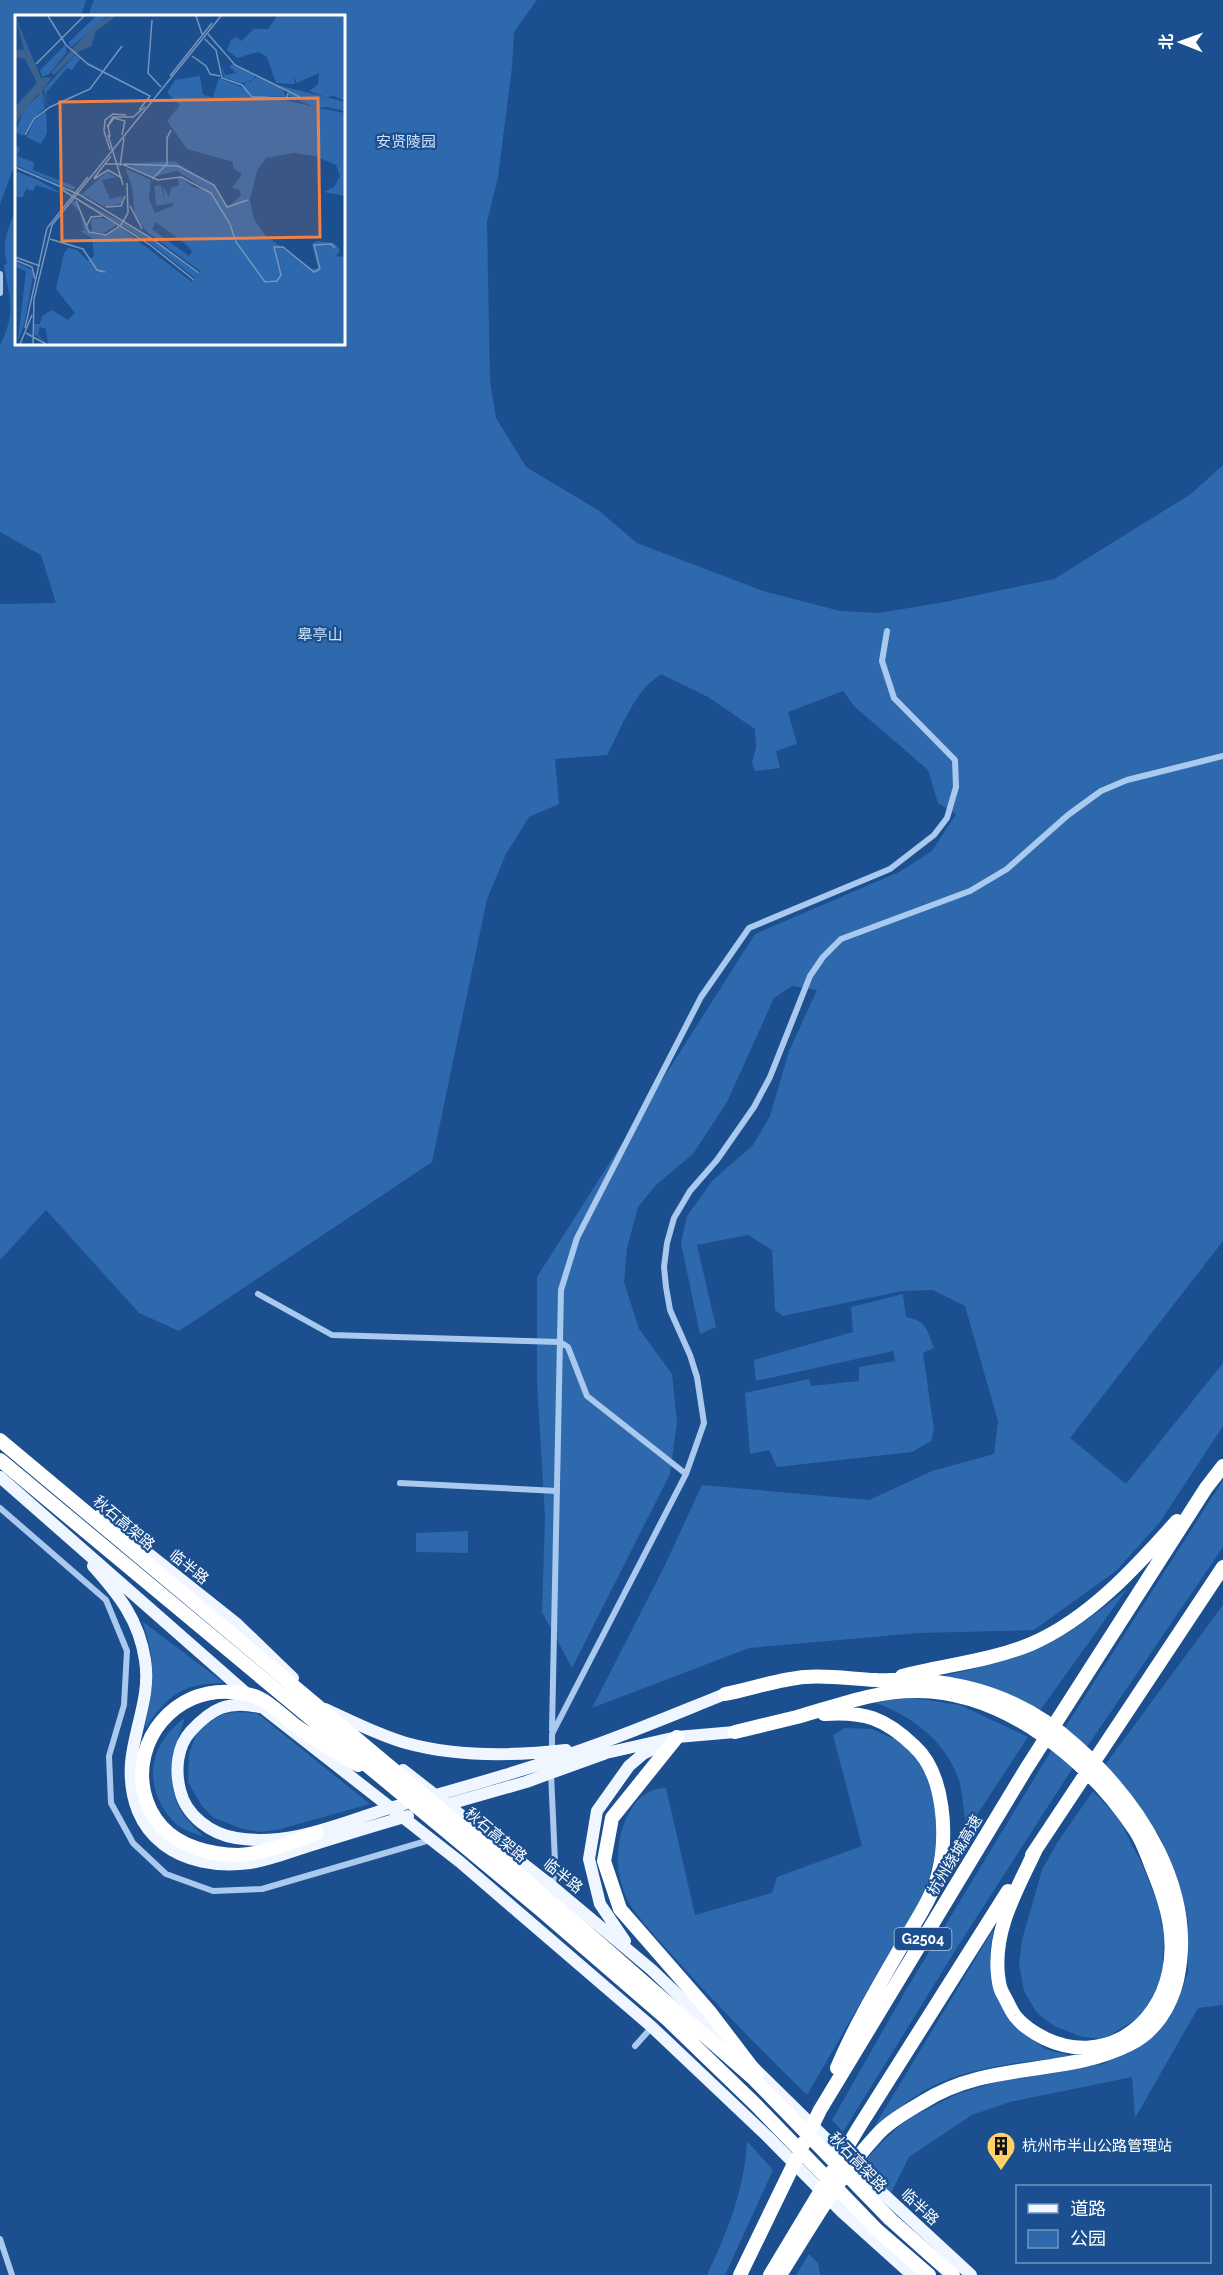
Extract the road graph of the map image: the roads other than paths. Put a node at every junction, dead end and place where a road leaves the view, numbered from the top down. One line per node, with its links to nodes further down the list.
1 (0, 274): 2 (street)
2 (0, 292)
3 (887, 631): 6 (street)
4 (1223, 756): 10 (street)
5 (258, 1294): 6 (street)
6 (560, 1342): 10 (street); 14 (street)
7 (0, 1439): 21 (main road, 临半路); 38 (highway, 秋石高架路)
8 (0, 1460): 27 (highway, 秋石高架路)
9 (1223, 1466): 13 (highway, 杭州绕城高速 / G2504)
10 (686, 1474): 24 (street)
11 (0, 1477): 16 (main road)
12 (400, 1483): 14 (street)
13 (1206, 1488): 18 (highway); 37 (highway, 杭州绕城高速 / G2504)
14 (556, 1491): 24 (street)
15 (0, 1508): 30 (street)
16 (58, 1527): 20 (main road); 28 (main road)
17 (1223, 1567): 31 (highway, G2504)
18 (882, 1680): 19 (highway); 40 (highway)
19 (725, 1694): 26 (main road)
20 (262, 1707): 29 (main road); 30 (main road)
21 (325, 1709): 26 (main road); 32 (main road, 临半路)
22 (795, 1717): 23 (highway); 31 (highway); 37 (highway)
23 (735, 1732): 25 (main road)
24 (552, 1734): 32 (street)
25 (677, 1737): 28 (main road); 34 (main road); 38 (highway)
26 (591, 1747): 28 (main road)
27 (377, 1775): 29 (highway); 44 (highway, 秋石高架路)
28 (366, 1821): 29 (main road)
29 (317, 1833)
30 (431, 1840): 33 (main road)
31 (1036, 1849): 40 (highway, G2504)
32 (553, 1887): 33 (street); 34 (main road, 临半路)
33 (532, 1924): 35 (main road)
34 (652, 1970): 46 (main road, 临半路)
35 (652, 2027): 36 (street); 43 (main road)
36 (635, 2046)
37 (820, 2110): 42 (highway, 杭州绕城高速 / G2504)
38 (790, 2116): 45 (highway, 秋石高架路)
39 (0, 2239): 41 (street)
40 (774, 2273)
41 (12, 2275)
42 (740, 2275)
43 (912, 2275)
44 (929, 2275)
45 (953, 2275)
46 (971, 2275)

